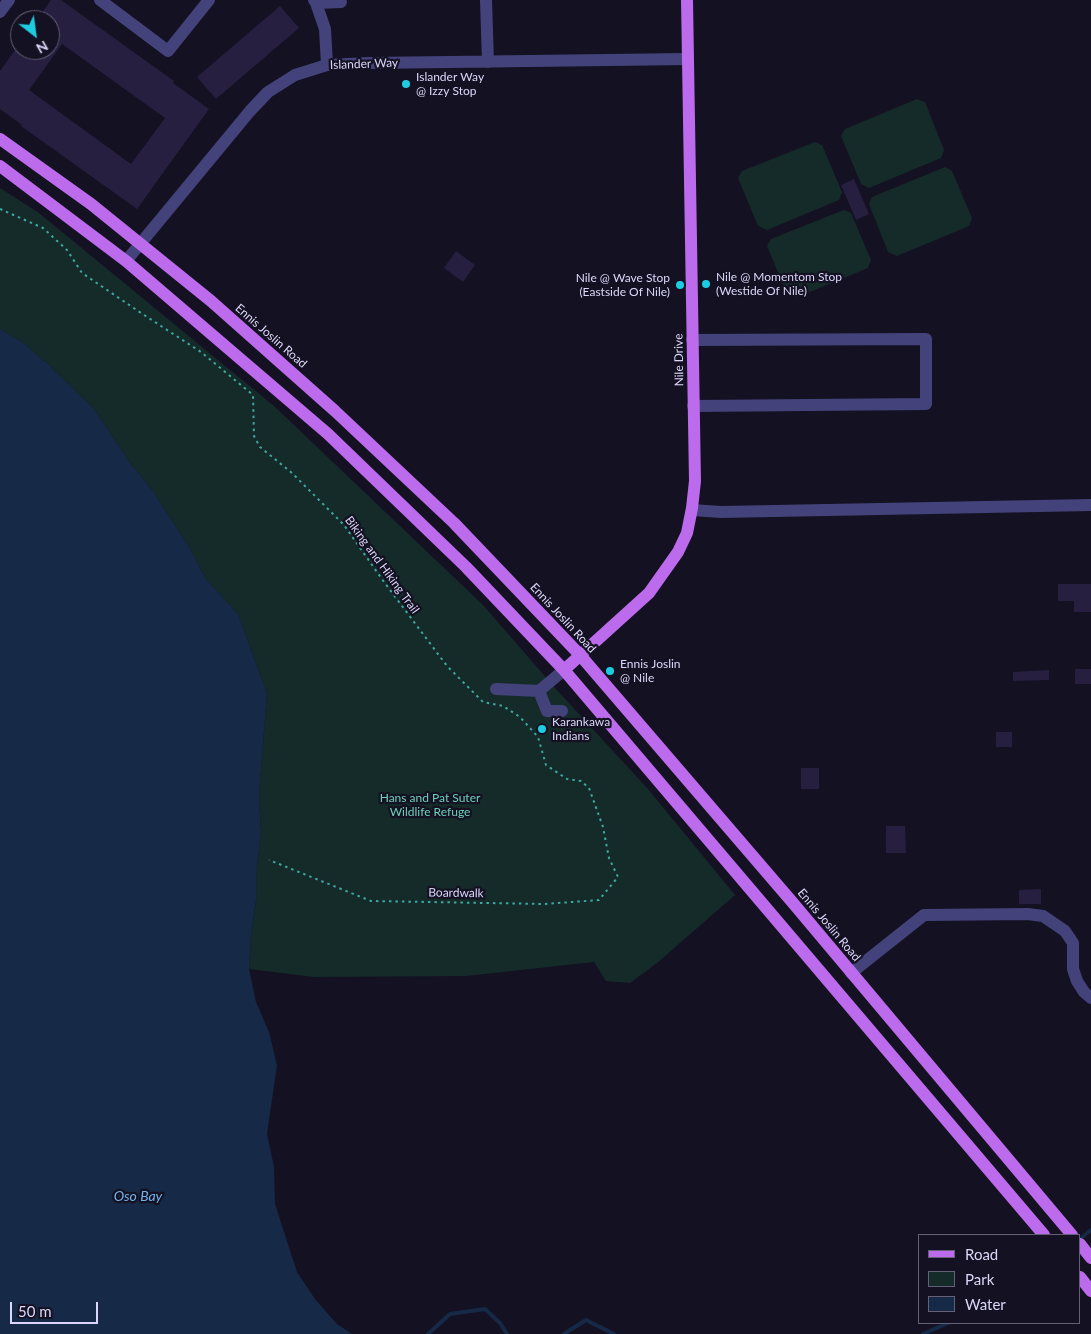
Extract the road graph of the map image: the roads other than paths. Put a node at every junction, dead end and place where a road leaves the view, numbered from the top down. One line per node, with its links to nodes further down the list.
1 (9, 0): 8 (street)
2 (100, 0): 3 (street)
3 (209, 0)
4 (486, 0): 10 (street)
5 (687, 0): 9 (main road, Nile Drive)
6 (315, 1): 7 (street); 11 (street)
7 (341, 2)
8 (0, 12)
9 (688, 59): 10 (street, Islander Way); 16 (main road, Nile Drive)
10 (488, 62): 11 (street, Islander Way)
11 (327, 65): 14 (street, Islander Way)
12 (0, 139): 14 (main road, Ennis Joslin Road)
13 (0, 166): 15 (main road)
14 (141, 244): 15 (street, Islander Way); 20 (main road, Ennis Joslin Road)
15 (126, 261): 21 (main road)
16 (692, 340): 17 (main road, Nile Drive); 17 (street)
17 (694, 406): 19 (main road, Nile Drive)
18 (1091, 505): 19 (street)
19 (692, 510): 20 (main road, Nile Drive)
20 (580, 655): 21 (main road, Nile Drive); 25 (main road, Ennis Joslin Road)
21 (564, 670): 23 (street); 26 (main road)
22 (496, 689): 23 (street)
23 (539, 691): 24 (street)
24 (562, 711)
25 (851, 973): 26 (main road); 27 (street); 29 (main road, Ennis Joslin Road)
26 (835, 987): 28 (main road)
27 (1091, 998)
28 (1043, 1234)
29 (1071, 1234)
30 (1081, 1245): 31 (main road)
31 (1091, 1258)

